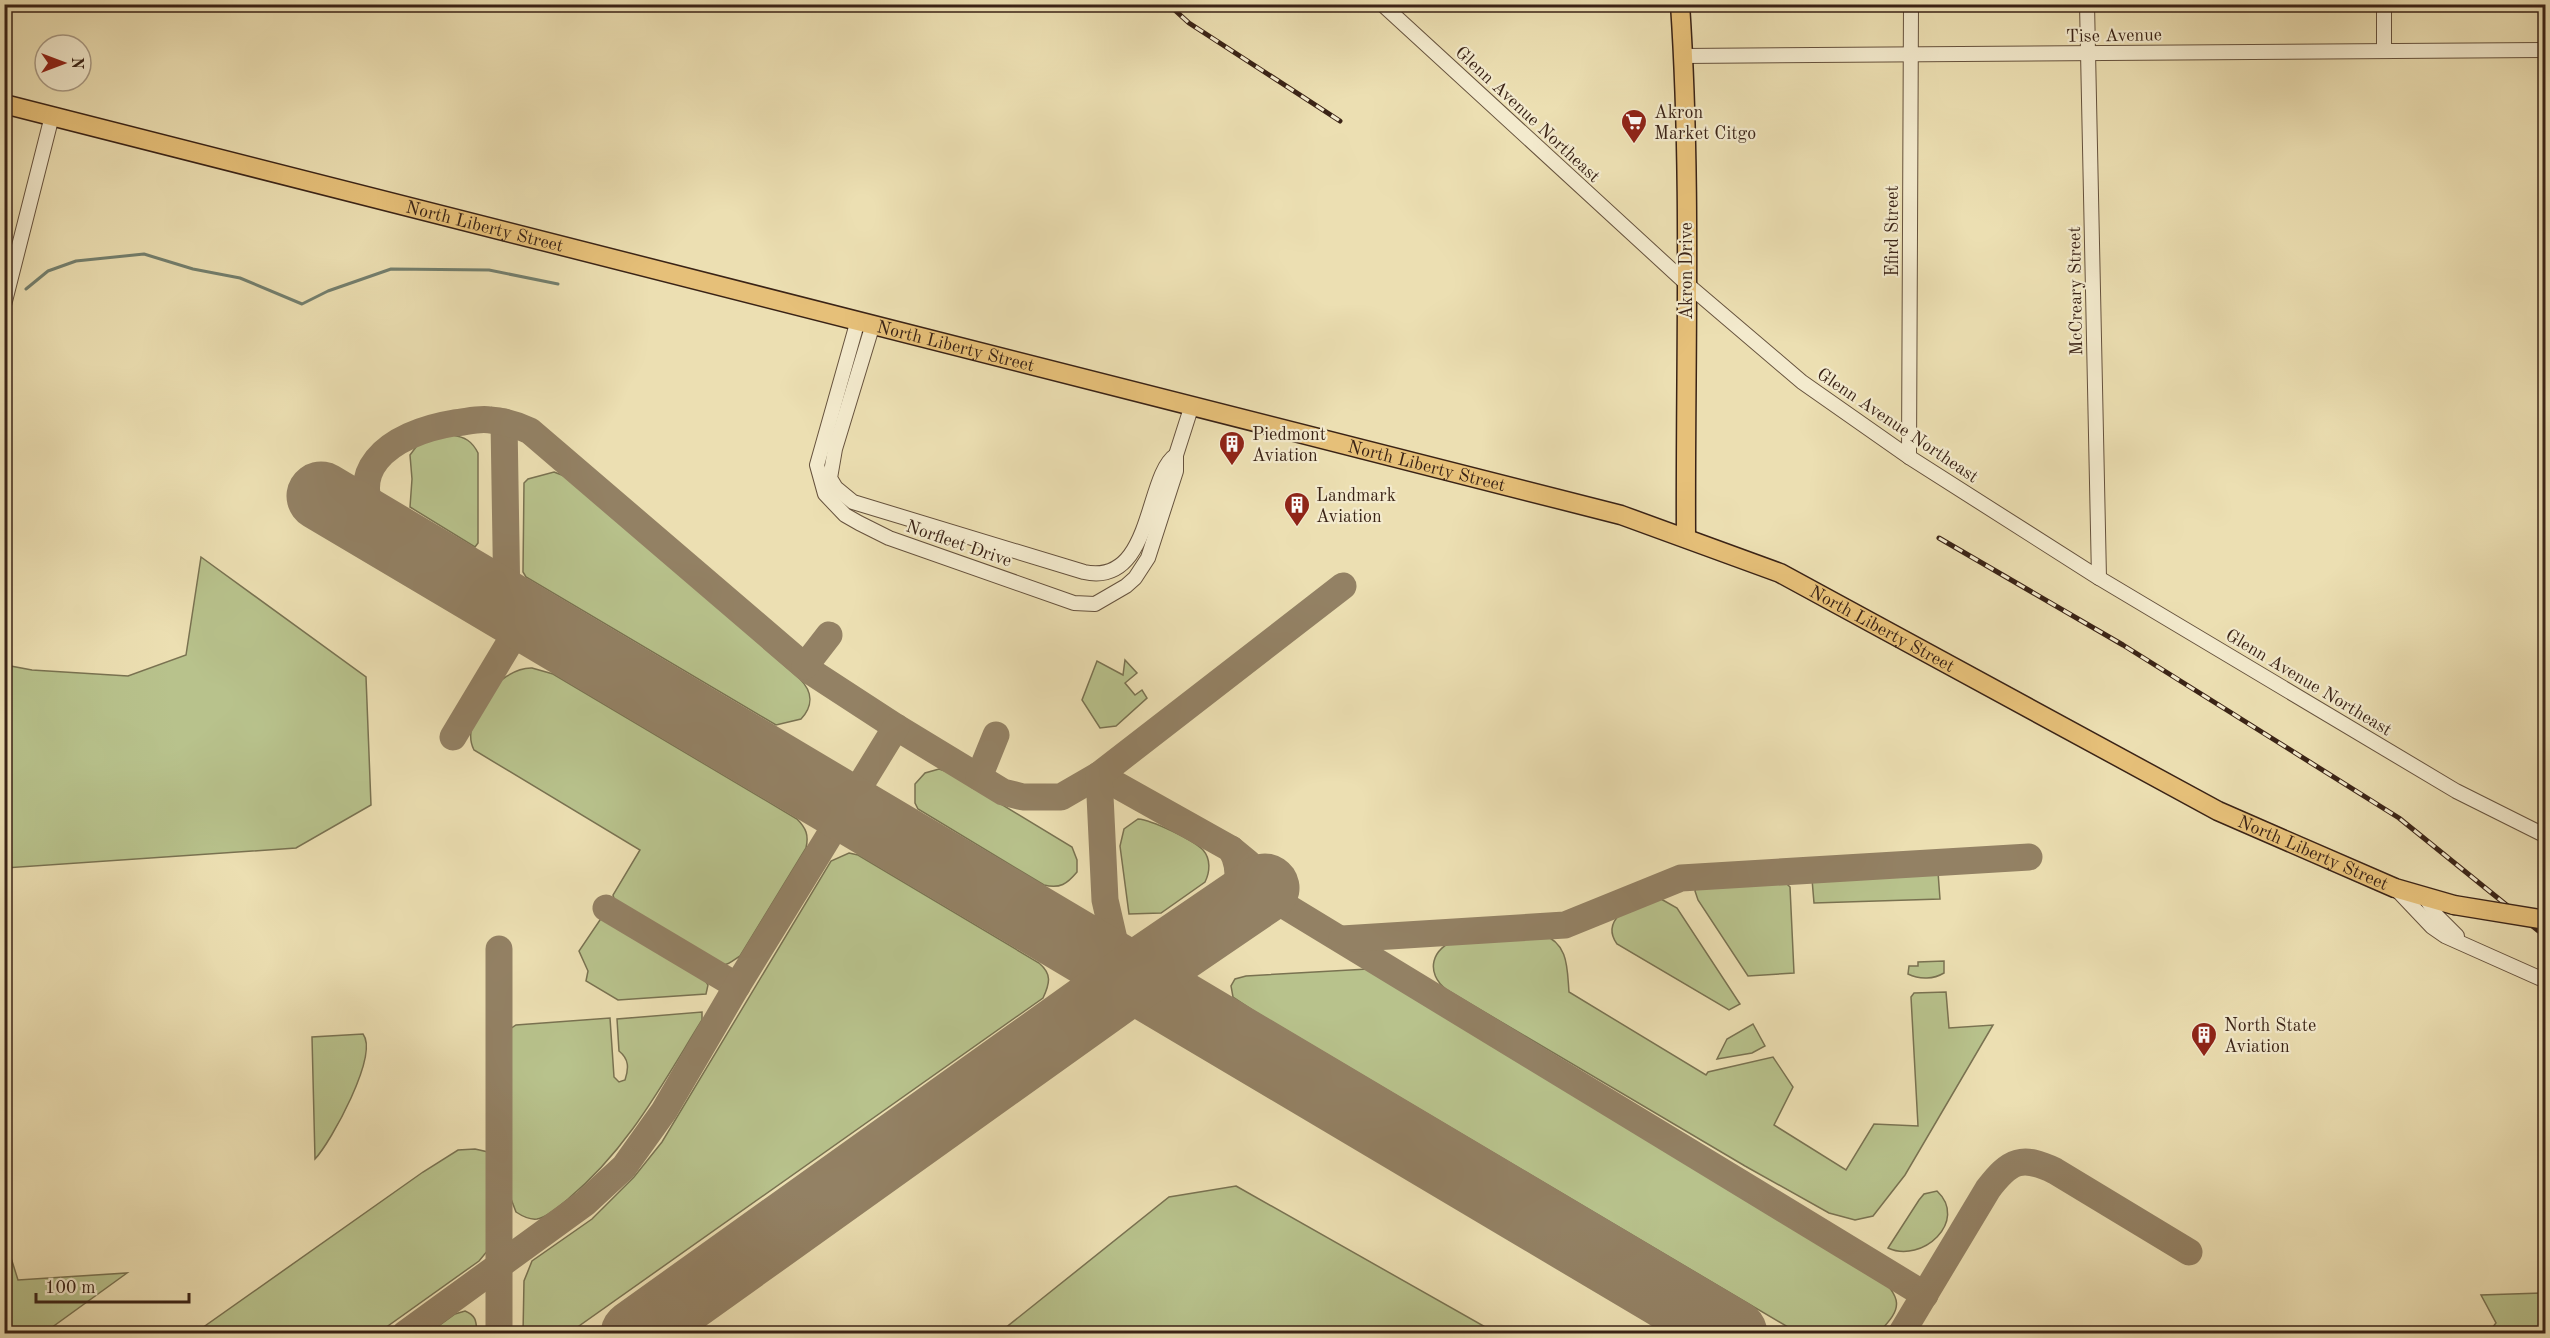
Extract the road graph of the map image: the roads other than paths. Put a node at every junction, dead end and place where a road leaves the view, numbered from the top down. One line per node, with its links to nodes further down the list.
1 (1382, 4): 13 (street, Glenn Avenue Northeast)
2 (1680, 4): 10 (main road, Akron Drive)
3 (1911, 4): 9 (street, Efird Street)
4 (2087, 4): 8 (street, McCreary Street)
5 (2384, 4): 7 (street)
6 (2546, 50): 7 (street, Tise Avenue)
7 (2384, 51): 8 (street, Tise Avenue)
8 (2088, 54): 9 (street, Tise Avenue); 23 (street, McCreary Street)
9 (1911, 55): 10 (street, Tise Avenue); 20 (street, Efird Street)
10 (1683, 56): 13 (main road, Akron Drive)
11 (4, 104): 12 (main road, North Liberty Street)
12 (52, 116): 14 (street); 15 (main road, North Liberty Street)
13 (1686, 284): 20 (street, Glenn Avenue Northeast); 22 (main road, Akron Drive)
14 (4, 305)
15 (865, 322): 16 (street, Norfleet Drive); 17 (street, Norfleet Drive); 18 (main road, North Liberty Street)
16 (841, 378): 17 (street); 21 (street, Norfleet Drive)
17 (855, 382): 21 (street, Norfleet Drive)
18 (1192, 405): 19 (street, Norfleet Drive); 22 (main road, North Liberty Street)
19 (1176, 455): 21 (street, Norfleet Drive); 21 (street, Norfleet Drive)
20 (1909, 458): 23 (street, Glenn Avenue Northeast)
21 (825, 461)
22 (1686, 538): 25 (main road, North Liberty Street)
23 (2098, 578): 24 (street, Glenn Avenue Northeast)
24 (2546, 836)
25 (2396, 888): 26 (main road, North Liberty Street); 28 (street)
26 (2425, 897): 27 (main road, North Liberty Street, bridge); 28 (street)
27 (2546, 921)
28 (2467, 946): 29 (street)
29 (2546, 981)

